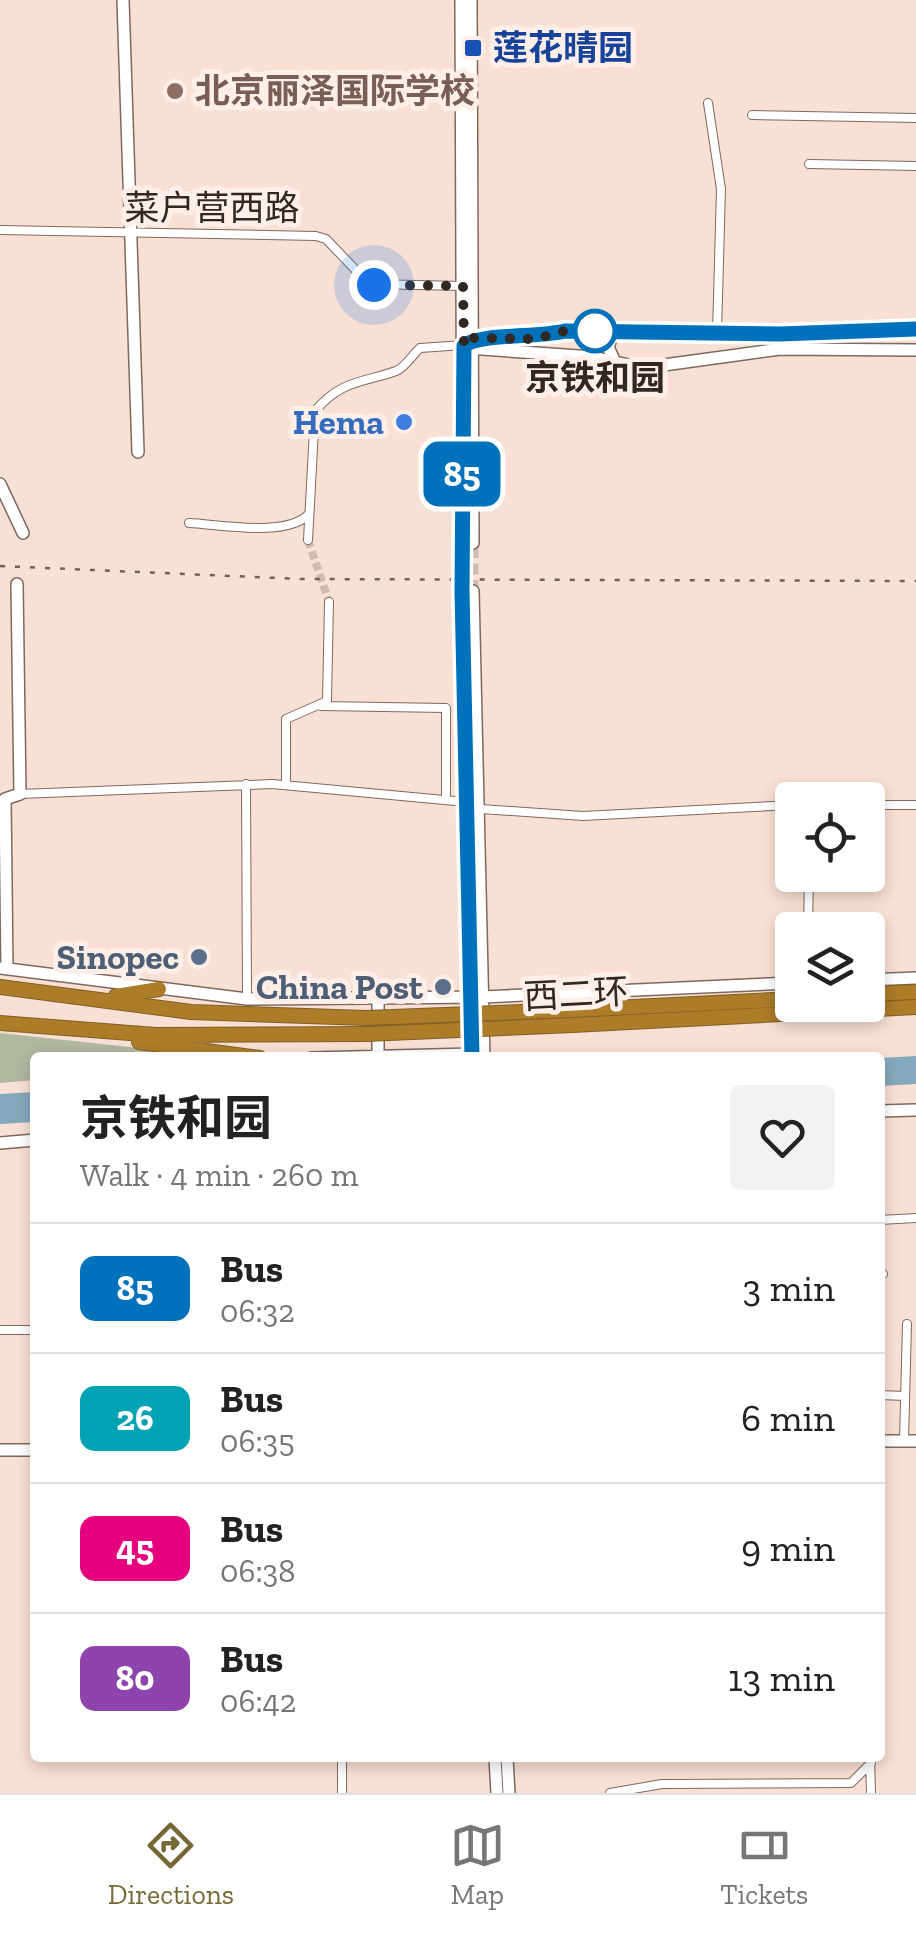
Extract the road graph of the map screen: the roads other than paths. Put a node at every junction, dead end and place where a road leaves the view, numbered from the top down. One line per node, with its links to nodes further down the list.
1 (124, 0): 10 (street)
2 (461, 0): 11 (street)
3 (471, 0): 16 (street)
4 (708, 103): 14 (street)
5 (752, 114): 6 (street)
6 (916, 118)
7 (809, 164): 8 (street)
8 (916, 166)
9 (0, 230): 10 (street, 菜户营西路)
10 (132, 236): 11 (street, 菜户营西路); 20 (street)
11 (463, 286): 16 (street)
12 (916, 330): 15 (street); 18 (street)
13 (614, 331): 14 (street); 16 (street); 19 (street)
14 (716, 333): 15 (street)
15 (780, 334): 17 (street)
16 (470, 345): 19 (street); 22 (street); 26 (street)
17 (780, 349): 18 (street); 19 (street)
18 (916, 349)
19 (616, 364)
20 (138, 452)
21 (0, 484): 24 (street)
22 (310, 510): 23 (street); 25 (street)
23 (189, 523)
24 (24, 532)
25 (308, 540)
26 (468, 543)
27 (17, 584): 32 (street)
28 (328, 602): 29 (street)
29 (321, 706): 31 (street); 34 (street)
30 (246, 784): 31 (street); 32 (street); 51 (street)
31 (286, 784): 34 (street)
32 (20, 794): 33 (street)
33 (2, 799): 40 (street)
34 (446, 800): 35 (street)
35 (466, 802): 39 (street); 48 (street)
36 (775, 805): 39 (street)
37 (885, 805): 38 (street)
38 (916, 805)
39 (481, 809): 48 (street)
40 (3, 968): 45 (street)
41 (916, 978): 42 (street)
42 (885, 979)
43 (775, 985): 48 (street)
44 (0, 987): 49 (highway, 西二环)
45 (159, 988): 49 (highway); 51 (street)
46 (916, 992): 47 (highway)
47 (885, 993)
48 (477, 997): 50 (street); 60 (street)
49 (100, 998): 56 (highway, 西二环)
50 (378, 998): 51 (street); 59 (street)
51 (247, 1000)
52 (775, 1000): 54 (highway, 西二环)
53 (916, 1007): 54 (highway, 西二环)
54 (573, 1018): 56 (highway, 西二环, bridge)
55 (0, 1023): 57 (highway, 西二环)
56 (366, 1026): 57 (highway, 西二环)
57 (99, 1033): 58 (highway)
58 (203, 1052)
59 (378, 1052)
60 (476, 1052)
61 (916, 1113): 62 (street)
62 (885, 1114)
63 (30, 1143): 64 (street)
64 (0, 1146)
65 (916, 1218): 66 (street)
66 (885, 1220)
67 (907, 1324): 71 (street)
68 (0, 1330): 69 (street)
69 (30, 1330)
70 (885, 1395): 71 (street)
71 (906, 1396): 72 (street)
72 (910, 1441)
73 (0, 1450): 74 (street)
74 (30, 1450)
75 (342, 1762): 81 (street)
76 (495, 1762): 82 (street)
77 (507, 1762): 83 (street)
78 (868, 1762): 80 (street)
79 (870, 1762): 85 (street)
80 (767, 1789): 84 (street)
81 (342, 1793)
82 (497, 1793)
83 (509, 1793)
84 (610, 1793)
85 (871, 1793)

